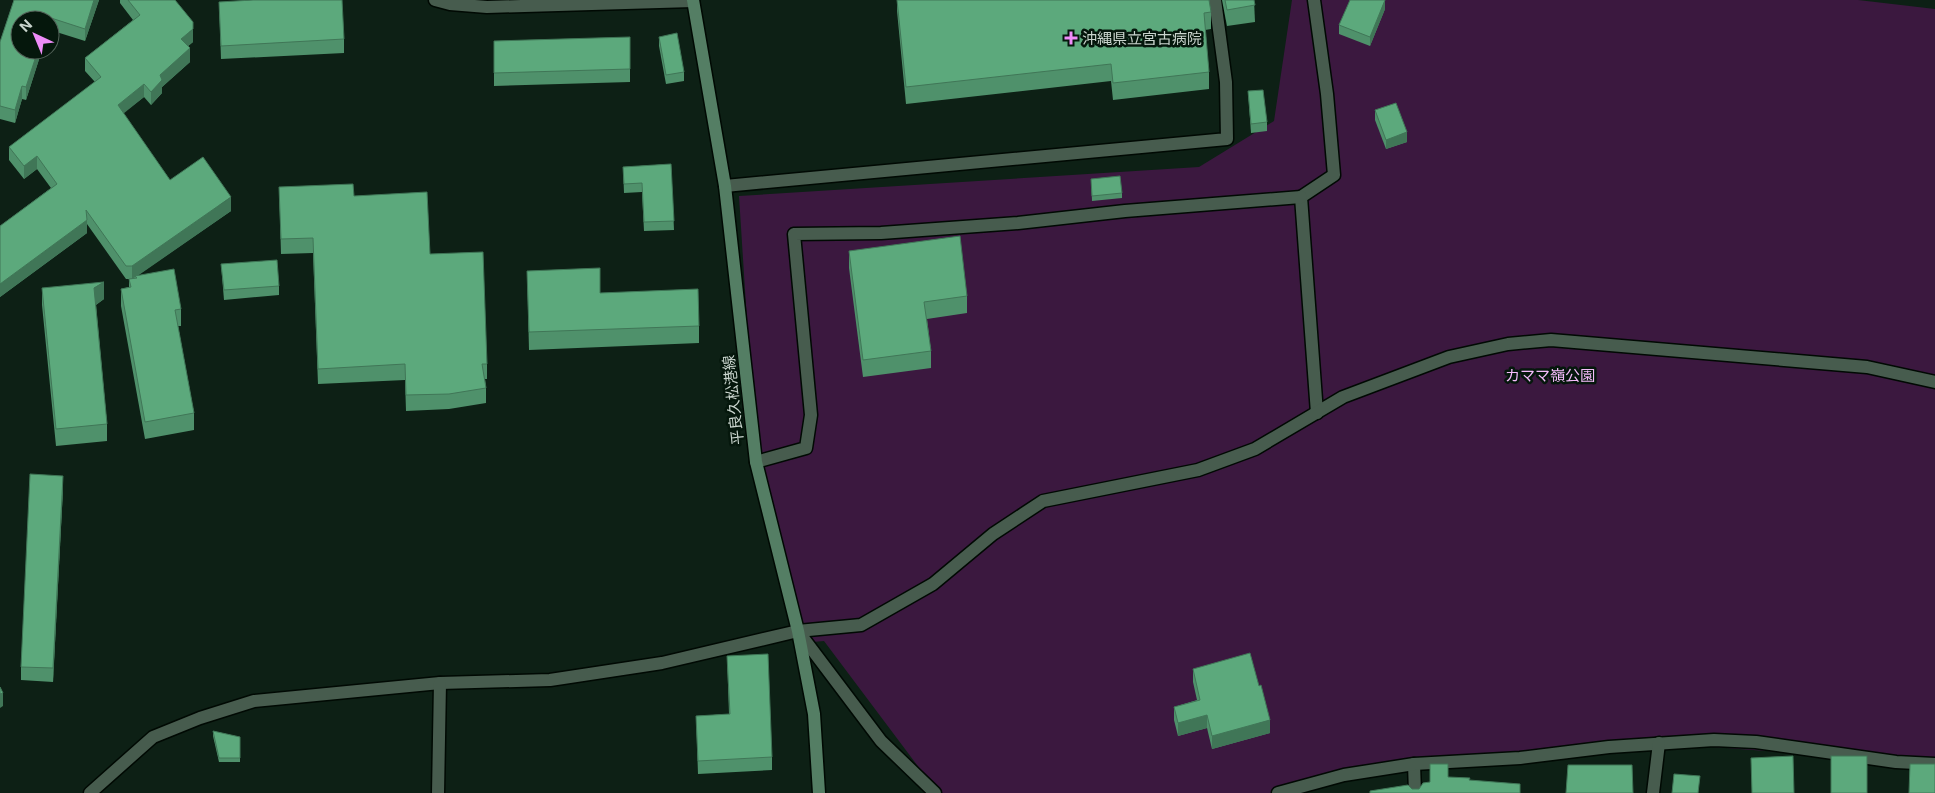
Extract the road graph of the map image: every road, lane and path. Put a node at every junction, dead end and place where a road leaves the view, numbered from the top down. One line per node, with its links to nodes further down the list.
1 (435, 0): 2 (street)
2 (693, 0): 5 (main road, 平良久松港線)
3 (1215, 0): 5 (street)
4 (1314, 0): 6 (street)
5 (725, 186): 9 (main road, 平良久松港線)
6 (1301, 197): 8 (street); 9 (street)
7 (1935, 382): 8 (street)
8 (1317, 413): 10 (street)
9 (756, 462): 10 (main road, 平良久松港線)
10 (798, 631): 11 (street); 17 (main road, 平良久松港線); 18 (street)
11 (440, 683): 15 (street); 16 (street)
12 (1659, 743): 13 (street); 14 (street); 21 (street)
13 (1414, 764): 19 (street); 20 (street)
14 (1935, 764)
15 (90, 793)
16 (438, 793)
17 (819, 793)
18 (935, 793)
19 (1278, 793)
20 (1415, 793)
21 (1653, 793)

